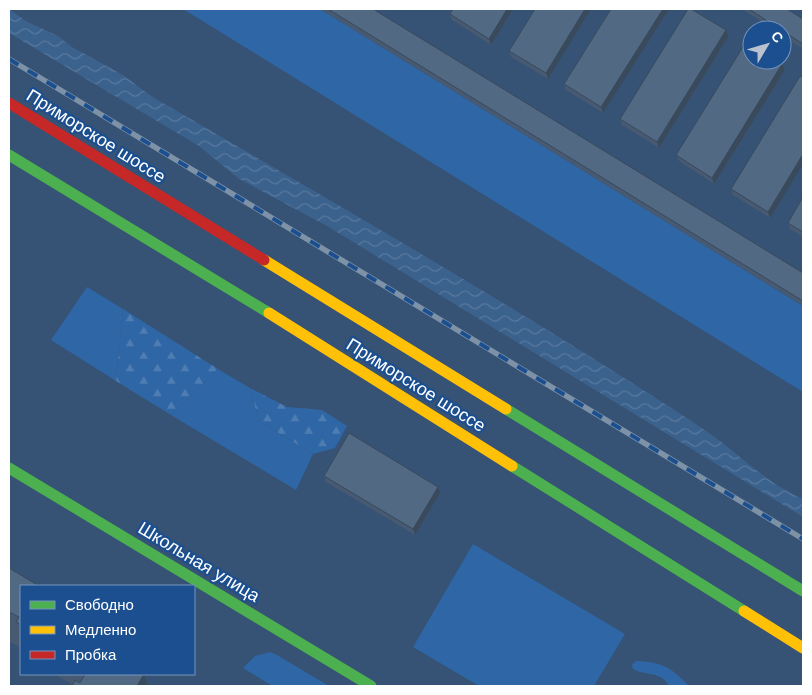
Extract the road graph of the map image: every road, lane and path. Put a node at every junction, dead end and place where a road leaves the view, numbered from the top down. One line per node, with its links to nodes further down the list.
1 (9, 103): 4 (main road, Приморское шоссе)
2 (9, 155): 5 (main road, Приморское шоссе)
3 (9, 468): 6 (main road, Школьная улица)
4 (803, 591)
5 (803, 648)
6 (371, 686)

